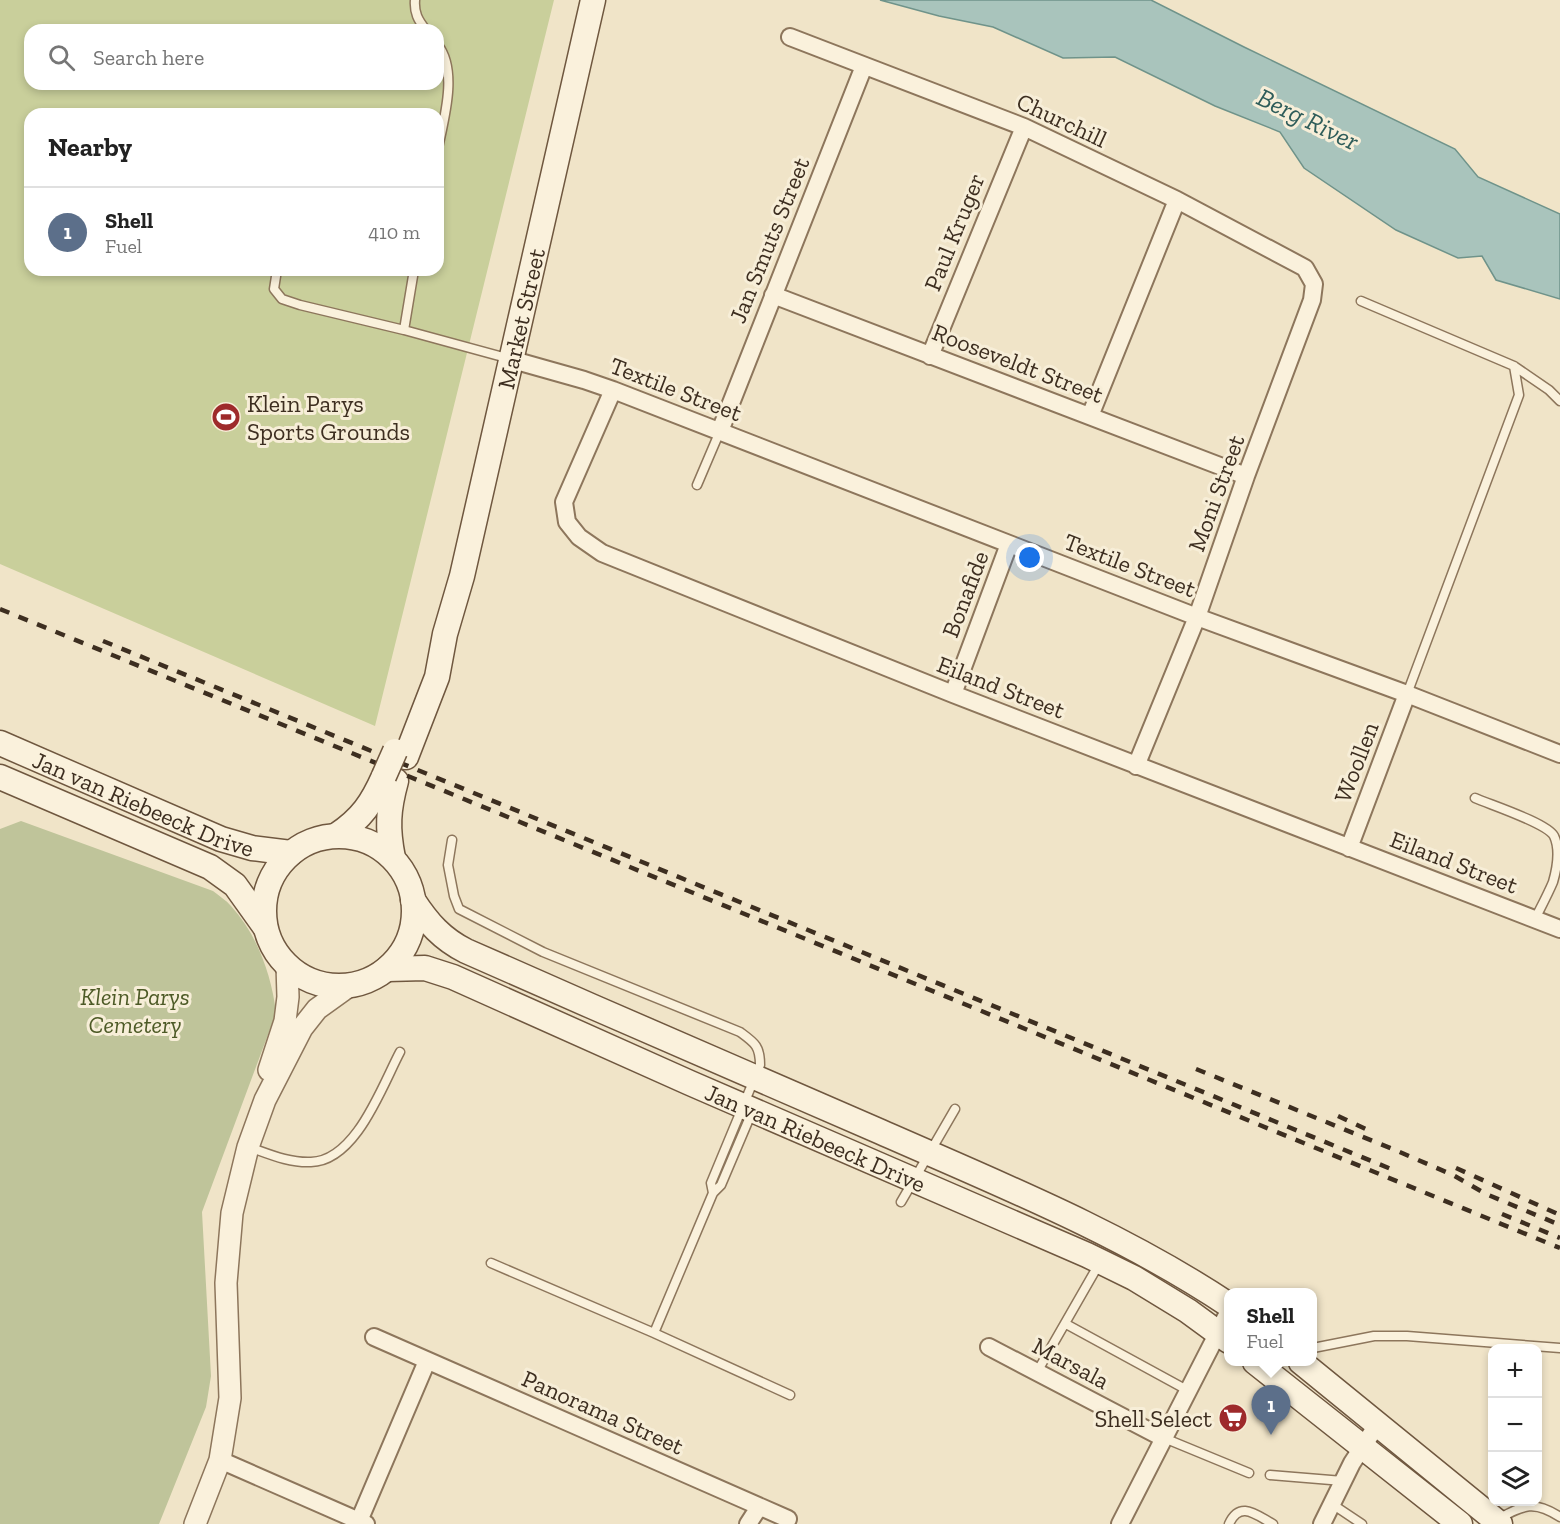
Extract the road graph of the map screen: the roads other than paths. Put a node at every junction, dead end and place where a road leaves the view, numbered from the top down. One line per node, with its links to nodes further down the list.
1 (415, 0): 3 (lane)
2 (593, 0): 17 (main road, Market Street)
3 (422, 24)
4 (790, 37): 6 (street, Churchill)
5 (444, 56): 7 (lane)
6 (864, 66): 8 (street, Churchill); 13 (street, Jan Smuts Street)
7 (444, 119)
8 (1024, 127): 9 (street, Churchill); 16 (street, Paul Kruger)
9 (1177, 200): 10 (street, Churchill); 21 (street)
10 (1305, 268): 23 (street, Moni Street)
11 (276, 276): 15 (lane)
12 (413, 276): 15 (lane)
13 (773, 295): 16 (street, Rooseveldt Street); 22 (street, Jan Smuts Street)
14 (1361, 301): 18 (lane)
15 (404, 330): 17 (lane)
16 (930, 356): 21 (street, Rooseveldt Street)
17 (513, 360): 19 (street, Textile Street); 33 (main road, Market Street)
18 (1514, 366): 20 (lane); 28 (lane)
19 (613, 390): 22 (street, Textile Street); 27 (street, Eiland Street)
20 (1560, 401)
21 (1090, 416): 23 (street, Rooseveldt Street)
22 (720, 431): 24 (lane); 25 (street, Textile Street)
23 (1246, 476): 26 (street, Moni Street)
24 (697, 485)
25 (1009, 544): 26 (street, Textile Street); 27 (street, Bonafide)
26 (1197, 617): 28 (street, Textile Street); 31 (street, Moni Street)
27 (953, 694): 31 (street, Eiland Street)
28 (1407, 694): 30 (street, Textile Street); 37 (street, Woollen)
29 (0, 743): 38 (main road, Jan van Riebeeck Drive)
30 (1560, 754)
31 (1136, 766): 37 (street, Eiland Street)
32 (0, 777): 42 (main road, Jan van Riebeeck Drive)
33 (390, 778): 35 (main road, Market Street); 39 (main road, Market Street)
34 (1475, 798): 41 (lane)
35 (337, 835): 38 (main road); 39 (main road)
36 (452, 840): 48 (lane)
37 (1349, 848): 41 (street, Eiland Street)
38 (291, 853): 42 (main road)
39 (393, 858): 40 (main road)
40 (413, 900): 45 (main road); 48 (main road, Jan van Riebeeck Drive)
41 (1534, 919): 43 (street, Eiland Street)
42 (265, 927): 44 (main road)
43 (1560, 929)
44 (287, 965): 46 (main road); 49 (street)
45 (387, 969): 46 (main road); 50 (main road, Jan van Riebeeck Drive)
46 (349, 986): 49 (street)
47 (400, 1052): 52 (lane)
48 (754, 1077): 50 (lane); 53 (main road, Jan van Riebeeck Drive)
49 (265, 1100): 52 (street)
50 (748, 1107): 54 (main road, Jan van Riebeeck Drive); 60 (lane)
51 (954, 1109): 53 (lane)
52 (248, 1147): 75 (street)
53 (930, 1154): 54 (lane); 58 (main road, Jan van Riebeeck Drive)
54 (916, 1179): 55 (lane); 56 (main road, Jan van Riebeeck Drive)
55 (902, 1202)
56 (1101, 1261): 59 (lane); 61 (main road, Jan van Riebeeck Drive)
57 (491, 1263): 60 (lane)
58 (1224, 1302)
59 (1066, 1324): 69 (lane); 70 (lane)
60 (654, 1332): 71 (lane)
61 (1223, 1336): 70 (street)
62 (374, 1337): 66 (street, Panorama Street)
63 (989, 1347): 69 (street, Marsala)
64 (1317, 1347): 65 (lane)
65 (1560, 1348)
66 (427, 1361): 80 (street, Panorama Street); 84 (street)
67 (1261, 1366): 74 (main road)
68 (1306, 1366): 72 (main road)
69 (1037, 1372): 73 (street, Marsala)
70 (1187, 1390): 73 (street)
71 (790, 1395)
72 (1377, 1425): 74 (street); 83 (main road)
73 (1163, 1438): 76 (lane); 87 (street)
74 (1364, 1447): 78 (street); 92 (main road)
75 (219, 1460): 84 (street); 85 (street)
76 (1249, 1473)
77 (1270, 1476): 78 (lane)
78 (1343, 1481): 79 (street)
79 (1332, 1504): 90 (street); 91 (lane)
80 (759, 1507): 82 (street, Panorama Street); 86 (street)
81 (1560, 1518): 83 (lane)
82 (788, 1519)
83 (1497, 1522)
84 (362, 1523)
85 (195, 1524)
86 (748, 1524)
87 (1120, 1524)
88 (1229, 1524): 89 (lane)
89 (1273, 1524)
90 (1322, 1524)
91 (1362, 1524)
92 (1460, 1524)

